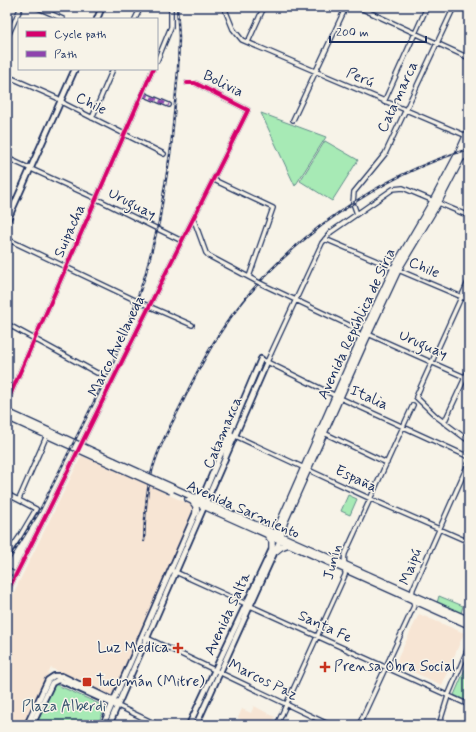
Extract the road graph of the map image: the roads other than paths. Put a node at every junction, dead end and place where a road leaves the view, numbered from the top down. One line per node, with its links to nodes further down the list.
1 (21, 7): 16 (street)
2 (36, 7): 12 (street)
3 (102, 7): 13 (main road)
4 (141, 7): 14 (street)
5 (171, 7): 19 (street)
6 (224, 7): 17 (street, Perú)
7 (264, 7): 17 (street)
8 (346, 7): 24 (street)
9 (358, 7): 15 (street)
10 (427, 7): 15 (street)
11 (454, 7): 18 (street, Catamarca)
12 (61, 18)
13 (97, 18)
14 (136, 18)
15 (415, 33): 18 (street); 29 (street)
16 (7, 38)
17 (248, 42): 24 (street, Perú)
18 (437, 43): 20 (street); 32 (street, Catamarca)
19 (158, 58)
20 (469, 58)
21 (75, 70): 28 (main road)
22 (113, 70): 33 (street)
23 (154, 70): 27 (street, Suipacha)
24 (317, 71): 29 (street, Perú); 34 (street)
25 (7, 76): 28 (street, Chile)
26 (186, 83): 31 (street, Bolivia)
27 (143, 94): 30 (street); 36 (street, Suipacha)
28 (60, 101): 33 (street, Chile); 43 (main road)
29 (384, 102): 32 (street, Perú)
30 (169, 105)
31 (248, 110): 44 (street, Marco Avellaneda)
32 (405, 111): 37 (street, Perú); 47 (street, Catamarca)
33 (92, 118): 36 (street, Chile)
34 (293, 120)
35 (469, 130): 37 (main road, Avenida República de Siria)
36 (126, 135): 39 (street, Chile); 45 (street, Suipacha)
37 (468, 137): 42 (main road, Avenida República de Siria)
38 (469, 143): 42 (main road, Avenida República de Siria)
39 (164, 154)
40 (469, 157): 42 (street)
41 (7, 158): 43 (street, Uruguay)
42 (459, 158): 46 (main road, Avenida República de Siria)
43 (30, 168): 45 (street, Uruguay); 50 (main road)
44 (214, 180): 49 (street, Marco Avellaneda); 56 (street)
45 (97, 199): 53 (street, Uruguay); 54 (street, Suipacha)
46 (435, 202): 47 (street, Catamarca); 48 (street); 55 (main road, Avenida República de Siria)
47 (357, 214): 52 (street, Catamarca)
48 (469, 216)
49 (194, 220): 53 (street, Marco Avellaneda); 56 (street)
50 (7, 221)
51 (7, 239): 54 (street)
52 (325, 239): 55 (street, Chile); 59 (street, Catamarca)
53 (182, 241): 61 (street, Marco Avellaneda)
54 (67, 267): 61 (street); 65 (street, Suipacha)
55 (396, 269): 58 (street, Chile); 64 (main road, Avenida República de Siria)
56 (249, 277): 59 (street, Uruguay, bridge)
57 (469, 280): 58 (street)
58 (462, 297): 60 (street, Chile); 68 (street)
59 (295, 300): 64 (street, Uruguay); 67 (street, Catamarca)
60 (469, 300)
61 (149, 306): 63 (street); 83 (street, Marco Avellaneda)
62 (7, 324): 65 (street)
63 (192, 325)
64 (365, 337): 68 (street, Uruguay); 72 (main road, Avenida República de Siria)
65 (35, 340): 70 (street); 73 (street, Suipacha)
66 (261, 359): 67 (street, Italia); 80 (main road, Catamarca)
67 (267, 362): 72 (street, Italia); 80 (main road, Catamarca)
68 (432, 362): 71 (street, Uruguay); 77 (street)
69 (469, 369): 71 (street)
70 (100, 373)
71 (467, 378): 77 (street)
72 (338, 397): 78 (street, Italia); 79 (main road, Avenida República de Siria); 87 (main road, Avenida República de Siria)
73 (7, 402)
74 (413, 405): 78 (street, Junín)
75 (7, 412): 83 (main road, Avenida Sarmiento)
76 (7, 417): 81 (main road, Avenida Sarmiento)
77 (444, 423): 82 (street)
78 (404, 427): 84 (street, Italia); 86 (street, Junín)
79 (324, 433): 86 (street); 87 (main road, Avenida República de Siria)
80 (232, 434): 87 (street, España); 88 (main road, Catamarca); 93 (main road, Catamarca)
81 (47, 435): 83 (main road, Avenida Sarmiento); 91 (street)
82 (469, 441)
83 (80, 448): 90 (main road, Avenida Sarmiento, bridge); 106 (street, Marco Avellaneda)
84 (469, 456)
85 (469, 462): 96 (street, Maipú)
86 (388, 463): 92 (street, Junín)
87 (306, 468): 92 (street, España); 95 (main road, Avenida República de Siria)
88 (205, 491): 90 (main road); 93 (main road, Catamarca)
89 (7, 494): 91 (street)
90 (190, 498): 93 (main road, Avenida Sarmiento); 94 (main road)
91 (19, 499): 102 (street)
92 (371, 499): 96 (street, España); 103 (street, Junín)
93 (203, 503): 94 (main road, Catamarca); 97 (main road, Avenida Sarmiento); 105 (main road, Catamarca)
94 (196, 512): 105 (main road, Catamarca)
95 (282, 522): 97 (main road); 98 (main road, Avenida República de Siria); 99 (main road)
96 (439, 530): 100 (street, España); 108 (street, Maipú)
97 (265, 531): 98 (main road, Avenida Sarmiento); 101 (main road)
98 (278, 537): 99 (main road, Avenida Sarmiento); 101 (main road, Avenida Salta)
99 (289, 541): 101 (main road); 103 (main road, Avenida Sarmiento)
100 (469, 542)
101 (274, 550): 109 (main road, Avenida Salta)
102 (7, 555)
103 (345, 567): 108 (main road, Avenida Sarmiento); 112 (street, Junín)
104 (7, 570): 106 (street)
105 (173, 571): 109 (street, Santa Fe); 113 (main road, Catamarca)
106 (16, 575): 107 (street, Marco Avellaneda)
107 (7, 592)
108 (413, 598): 110 (main road, Avenida Sarmiento); 111 (main road, Avenida Sarmiento); 115 (street, Maipú)
109 (248, 604): 112 (street, Santa Fe); 116 (main road, Avenida Salta)
110 (469, 620)
111 (469, 625)
112 (317, 636): 115 (street, Santa Fe); 120 (street, Junín)
113 (145, 637): 116 (street, Marcos Paz); 119 (main road, Catamarca)
114 (469, 646): 118 (street)
115 (386, 668): 118 (street, Santa Fe); 131 (street, Maipú)
116 (217, 671): 120 (street, Marcos Paz); 127 (main road, Avenida Salta); 128 (main road, Avenida Salta)
117 (54, 679): 119 (main road); 122 (main road); 123 (main road)
118 (448, 696): 121 (street, Santa Fe); 132 (street)
119 (115, 704): 124 (main road, Catamarca); 125 (main road, Catamarca); 126 (street)
120 (286, 704): 129 (street, Junín); 130 (street, Marcos Paz)
121 (469, 706)
122 (27, 725)
123 (32, 725)
124 (103, 725)
125 (109, 725)
126 (158, 725)
127 (189, 725)
128 (196, 725)
129 (277, 725)
130 (330, 725)
131 (359, 725)
132 (438, 725)

